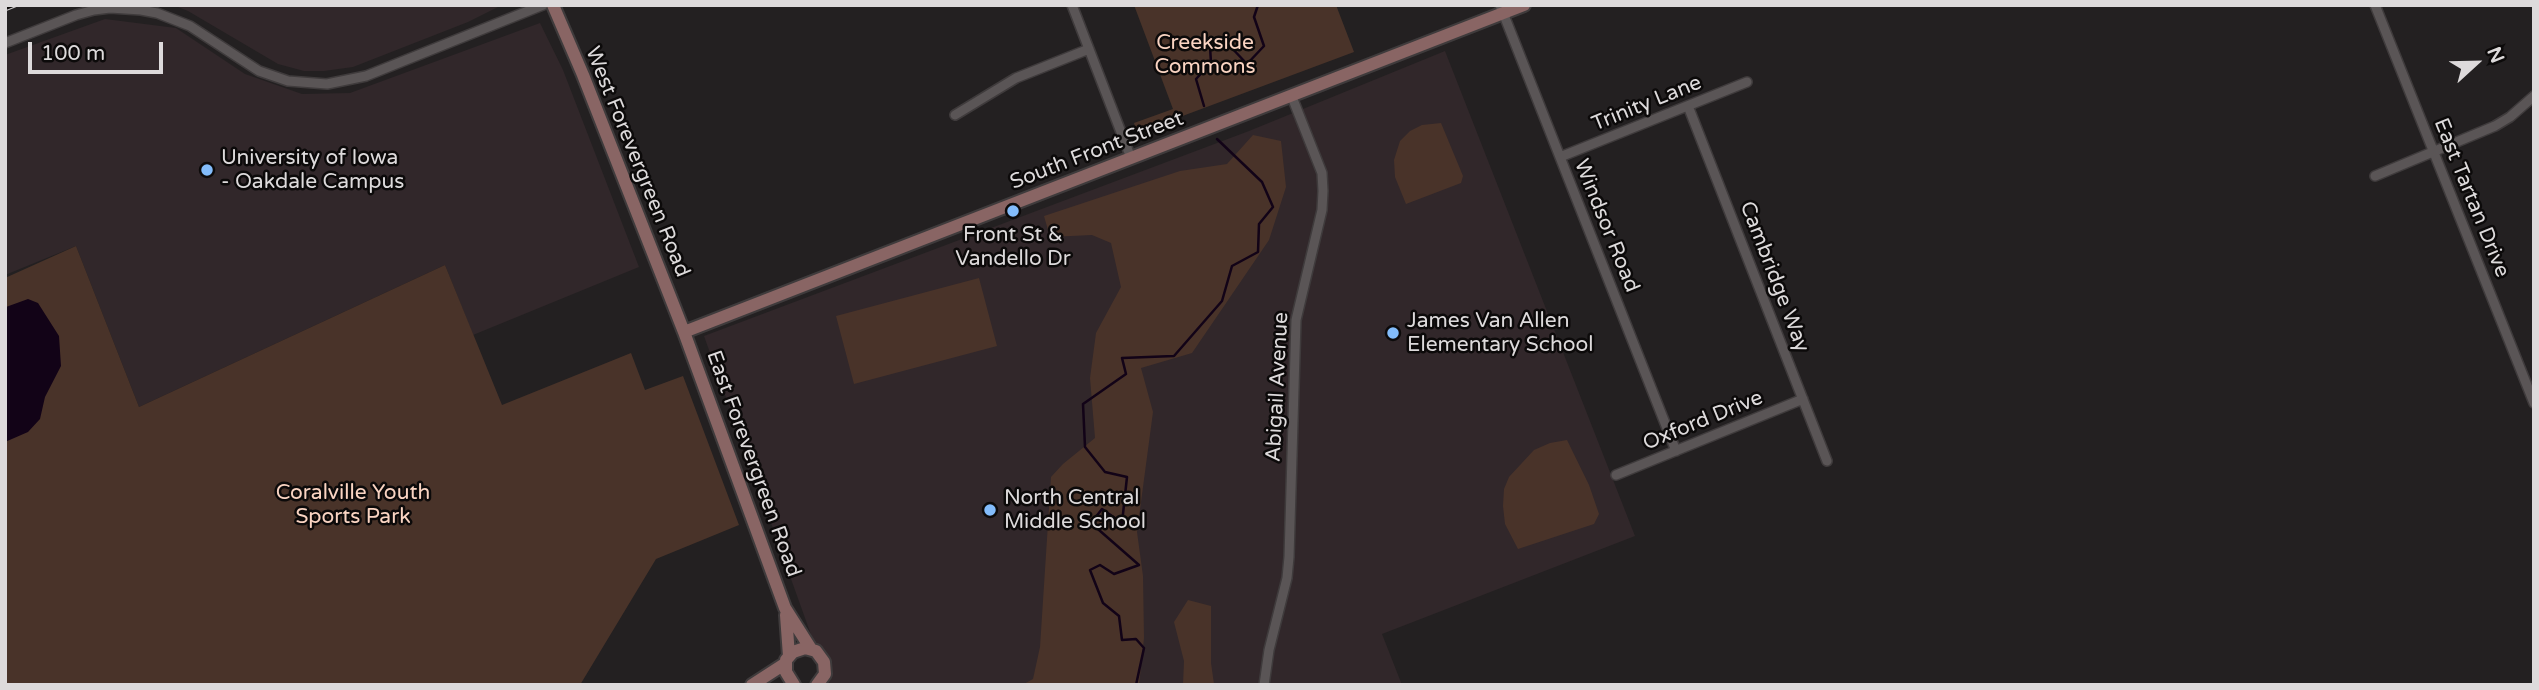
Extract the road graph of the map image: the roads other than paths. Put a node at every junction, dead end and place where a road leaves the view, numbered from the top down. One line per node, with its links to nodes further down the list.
1 (543, 5): 7 (street)
2 (553, 5): 18 (street, West Forevergreen Road)
3 (1072, 5): 8 (street)
4 (1524, 5): 6 (street, South Front Street)
5 (2375, 5): 14 (street, East Tartan Drive)
6 (1502, 9): 11 (street, South Front Street); 15 (street, Windsor Road)
7 (5, 43)
8 (1089, 49): 13 (street); 16 (street)
9 (1747, 82): 12 (street, Trinity Lane)
10 (2534, 96): 14 (street)
11 (1292, 97): 16 (street, South Front Street); 30 (street, Abigail Avenue)
12 (1688, 106): 15 (street, Trinity Lane); 19 (street, Cambridge Way)
13 (955, 115)
14 (2434, 153): 17 (street); 20 (street, East Tartan Drive)
15 (1560, 157): 21 (street, Windsor Road)
16 (1131, 158): 18 (street, South Front Street)
17 (2375, 176)
18 (684, 332): 24 (street, East Forevergreen Road)
19 (1802, 399): 21 (street, Oxford Drive); 22 (street, Cambridge Way)
20 (2534, 403)
21 (1676, 451): 23 (street, Oxford Drive)
22 (1827, 461)
23 (1616, 475)
24 (785, 608): 25 (street, East Forevergreen Road); 26 (street, East Forevergreen Road)
25 (811, 649): 26 (street); 29 (street, East Forevergreen Road)
26 (788, 660): 27 (street); 28 (street, East Forevergreen Road)
27 (752, 685)
28 (794, 685)
29 (817, 685)
30 (1265, 685)

